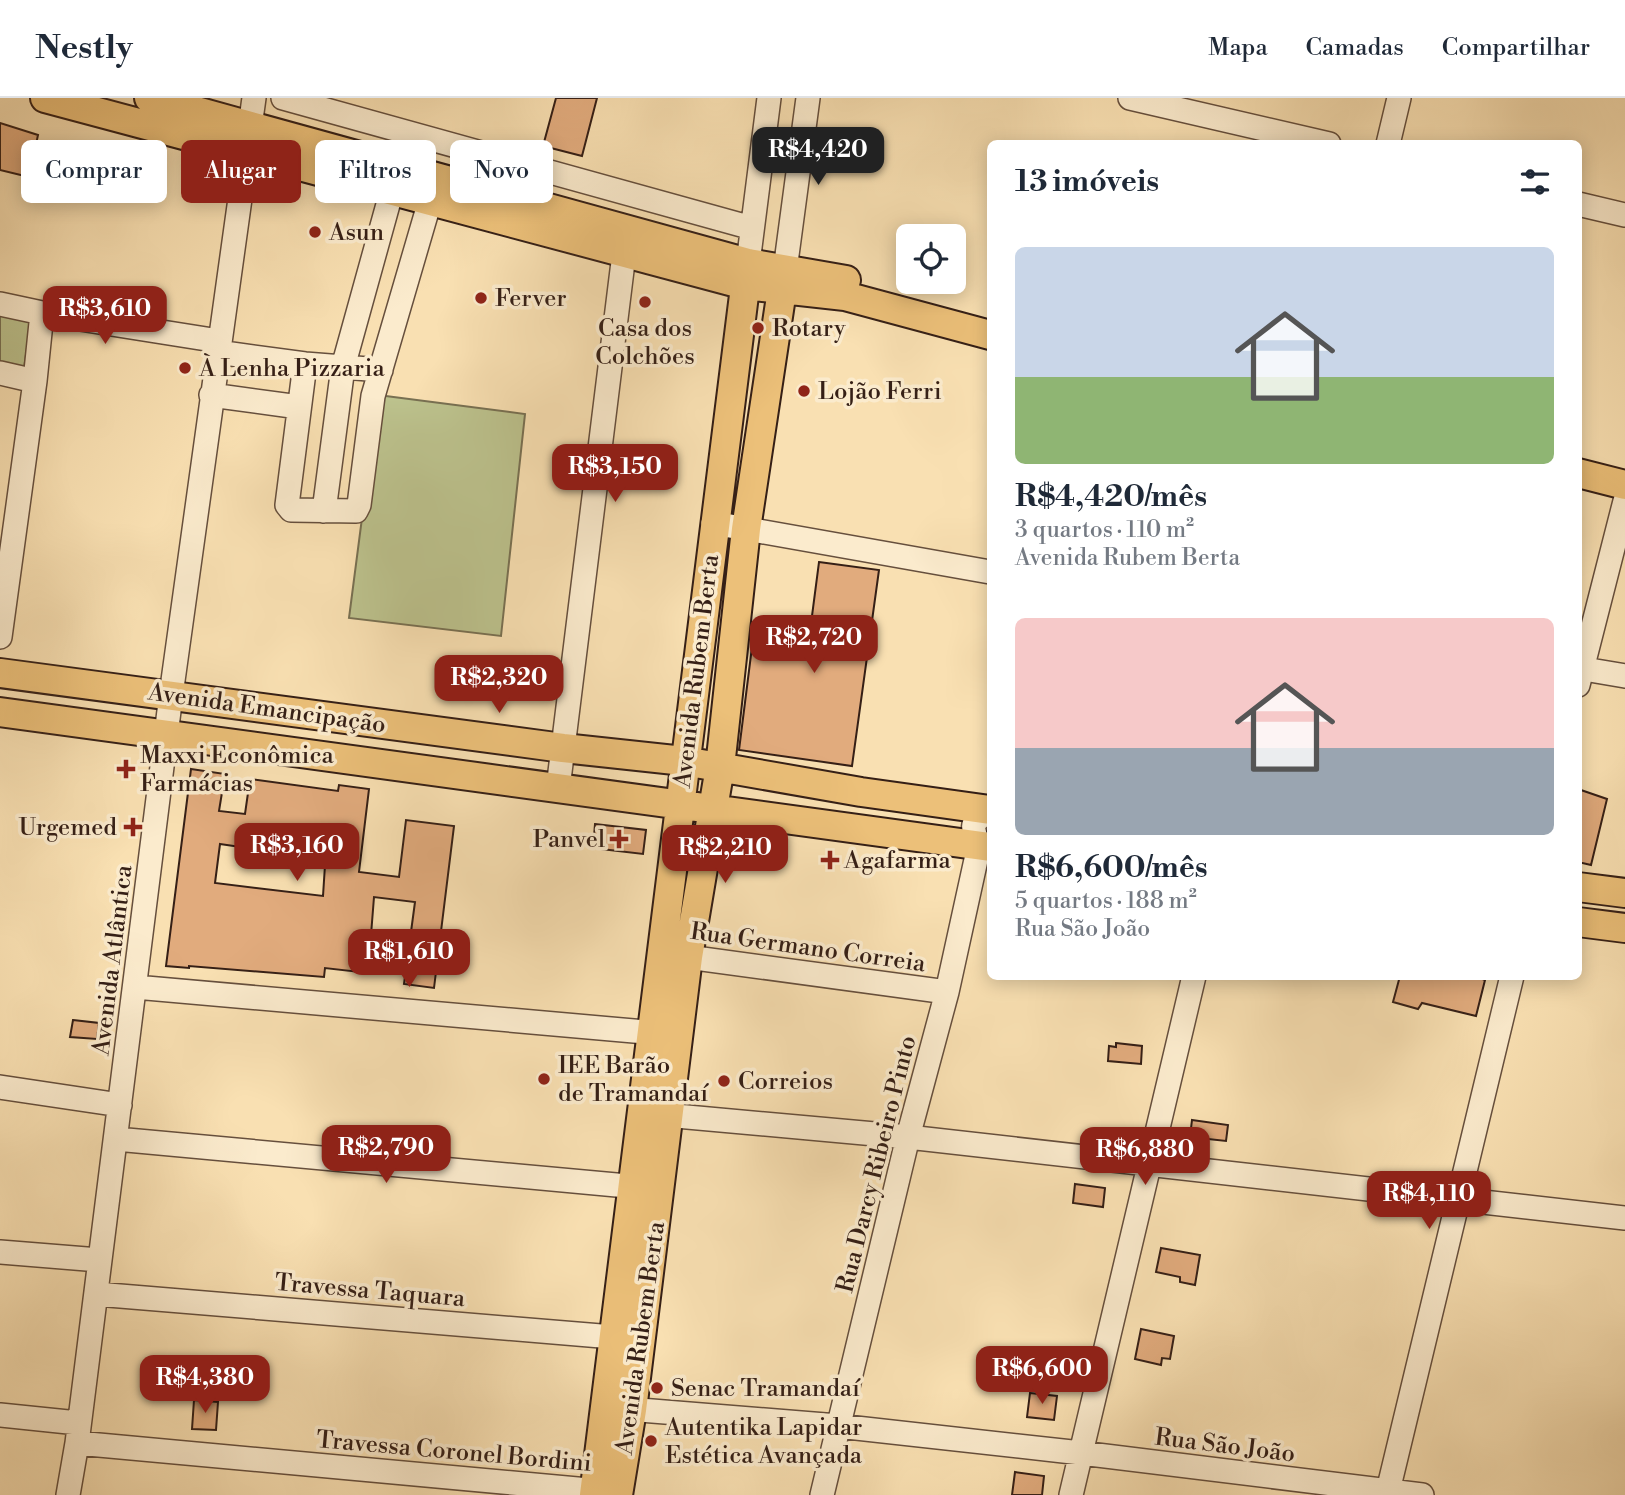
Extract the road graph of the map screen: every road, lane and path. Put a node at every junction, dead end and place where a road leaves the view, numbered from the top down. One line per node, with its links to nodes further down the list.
1 (45, 98): 8 (main road)
2 (149, 98): 8 (main road)
3 (283, 98): 9 (street)
4 (769, 98): 20 (street, Avenida Rubem Berta)
5 (808, 98): 23 (street, Avenida Rubem Berta)
6 (1130, 98): 11 (street)
7 (1399, 98): 12 (street)
8 (250, 124): 13 (main road); 28 (street, Avenida Atlântica)
9 (406, 132): 10 (street); 20 (street)
10 (404, 140)
11 (1312, 140)
12 (1389, 140)
13 (315, 148)
14 (436, 189): 22 (main road)
15 (389, 203): 30 (street)
16 (429, 203): 31 (street)
17 (436, 203): 21 (main road)
18 (1582, 205): 19 (street)
19 (1625, 215)
20 (752, 228): 22 (street, Avenida Rubem Berta)
21 (624, 254): 22 (main road); 52 (street)
22 (746, 274): 23 (main road); 41 (main road, Avenida Rubem Berta)
23 (784, 280): 26 (main road); 27 (main road); 42 (main road, Avenida Rubem Berta)
24 (0, 303): 25 (street)
25 (42, 313): 28 (street); 33 (street)
26 (987, 317)
27 (987, 334)
28 (218, 346): 29 (street); 34 (street, Avenida Atlântica)
29 (305, 365): 30 (street); 35 (street)
30 (343, 367): 31 (street); 40 (street)
31 (380, 370): 40 (street)
32 (0, 373): 33 (street)
33 (35, 381): 44 (street)
34 (211, 395): 35 (street); 49 (street, Avenida Atlântica)
35 (299, 407): 40 (street)
36 (1582, 474): 37 (main road)
37 (1625, 485)
38 (1582, 492): 39 (main road)
39 (1625, 502): 45 (street)
40 (324, 511)
41 (713, 523): 42 (street); 53 (main road, Avenida Rubem Berta)
42 (746, 529): 43 (street); 54 (main road, Avenida Rubem Berta)
43 (987, 571)
44 (0, 637)
45 (1582, 666)
46 (0, 673): 49 (main road, Avenida Emancipação)
47 (1582, 674): 48 (street)
48 (1625, 676)
49 (171, 695): 51 (street, Avenida Atlântica); 52 (main road, Avenida Emancipação)
50 (0, 712): 51 (main road, Avenida Emancipação)
51 (168, 734): 55 (main road, Avenida Emancipação); 68 (street, Avenida Atlântica)
52 (563, 748): 53 (main road, Avenida Emancipação); 55 (street)
53 (684, 761): 54 (main road, Avenida Emancipação); 56 (main road, Avenida Rubem Berta)
54 (720, 766): 57 (main road, Avenida Rubem Berta); 58 (main road, Avenida Emancipação)
55 (558, 788): 56 (main road, Avenida Emancipação)
56 (680, 805): 57 (main road, Avenida Emancipação); 65 (main road, Avenida Rubem Berta)
57 (713, 809): 60 (main road, Avenida Emancipação); 65 (main road, Avenida Rubem Berta)
58 (987, 810)
59 (987, 812): 60 (street, Rua Darcy Ribeiro Pinto)
60 (987, 844): 69 (street, Rua Darcy Ribeiro Pinto)
61 (1582, 888): 62 (main road)
62 (1625, 893)
63 (1582, 923): 64 (main road)
64 (1625, 928)
65 (675, 956): 69 (street, Rua Germano Correia); 70 (main road, Avenida Rubem Berta)
66 (1193, 980): 76 (street)
67 (1511, 980): 79 (street)
68 (135, 987): 70 (street); 72 (street, Avenida Atlântica)
69 (947, 992): 74 (street, Rua Darcy Ribeiro Pinto)
70 (665, 1034): 73 (main road, Avenida Rubem Berta)
71 (0, 1087): 72 (street)
72 (120, 1105): 75 (street, Avenida Atlântica)
73 (656, 1114): 74 (street); 77 (main road, Avenida Rubem Berta); 78 (main road, Avenida Rubem Berta)
74 (908, 1137): 76 (street); 89 (street, Rua Darcy Ribeiro Pinto)
75 (116, 1139): 77 (street); 82 (street, Avenida Atlântica)
76 (1147, 1166): 79 (street); 91 (street)
77 (632, 1186): 78 (street); 84 (main road, Avenida Rubem Berta)
78 (660, 1189): 85 (main road, Avenida Rubem Berta)
79 (1459, 1200): 80 (street); 93 (street)
80 (1625, 1218)
81 (0, 1252): 82 (street)
82 (99, 1261): 83 (street, Avenida Atlântica)
83 (96, 1294): 84 (street, Travessa Taquara); 90 (street, Avenida Atlântica)
84 (613, 1337): 85 (street, Travessa Taquara); 86 (main road, Avenida Rubem Berta)
85 (640, 1343): 87 (main road, Avenida Rubem Berta)
86 (604, 1406): 87 (street, Rua São João); 92 (main road, Avenida Rubem Berta)
87 (632, 1410): 89 (street, Rua São João); 92 (main road, Avenida Rubem Berta)
88 (0, 1415): 90 (street, Travessa Coronel Bordini)
89 (838, 1426): 91 (street, Rua São João); 95 (street, Rua Darcy Ribeiro Pinto)
90 (77, 1433): 92 (street, Travessa Coronel Bordini); 94 (street, Avenida Atlântica)
91 (1081, 1453): 93 (street, Rua São João); 96 (street)
92 (606, 1493)
93 (1388, 1493): 97 (street, Rua São João)
94 (68, 1495)
95 (822, 1495)
96 (1070, 1495)
97 (1422, 1495)

